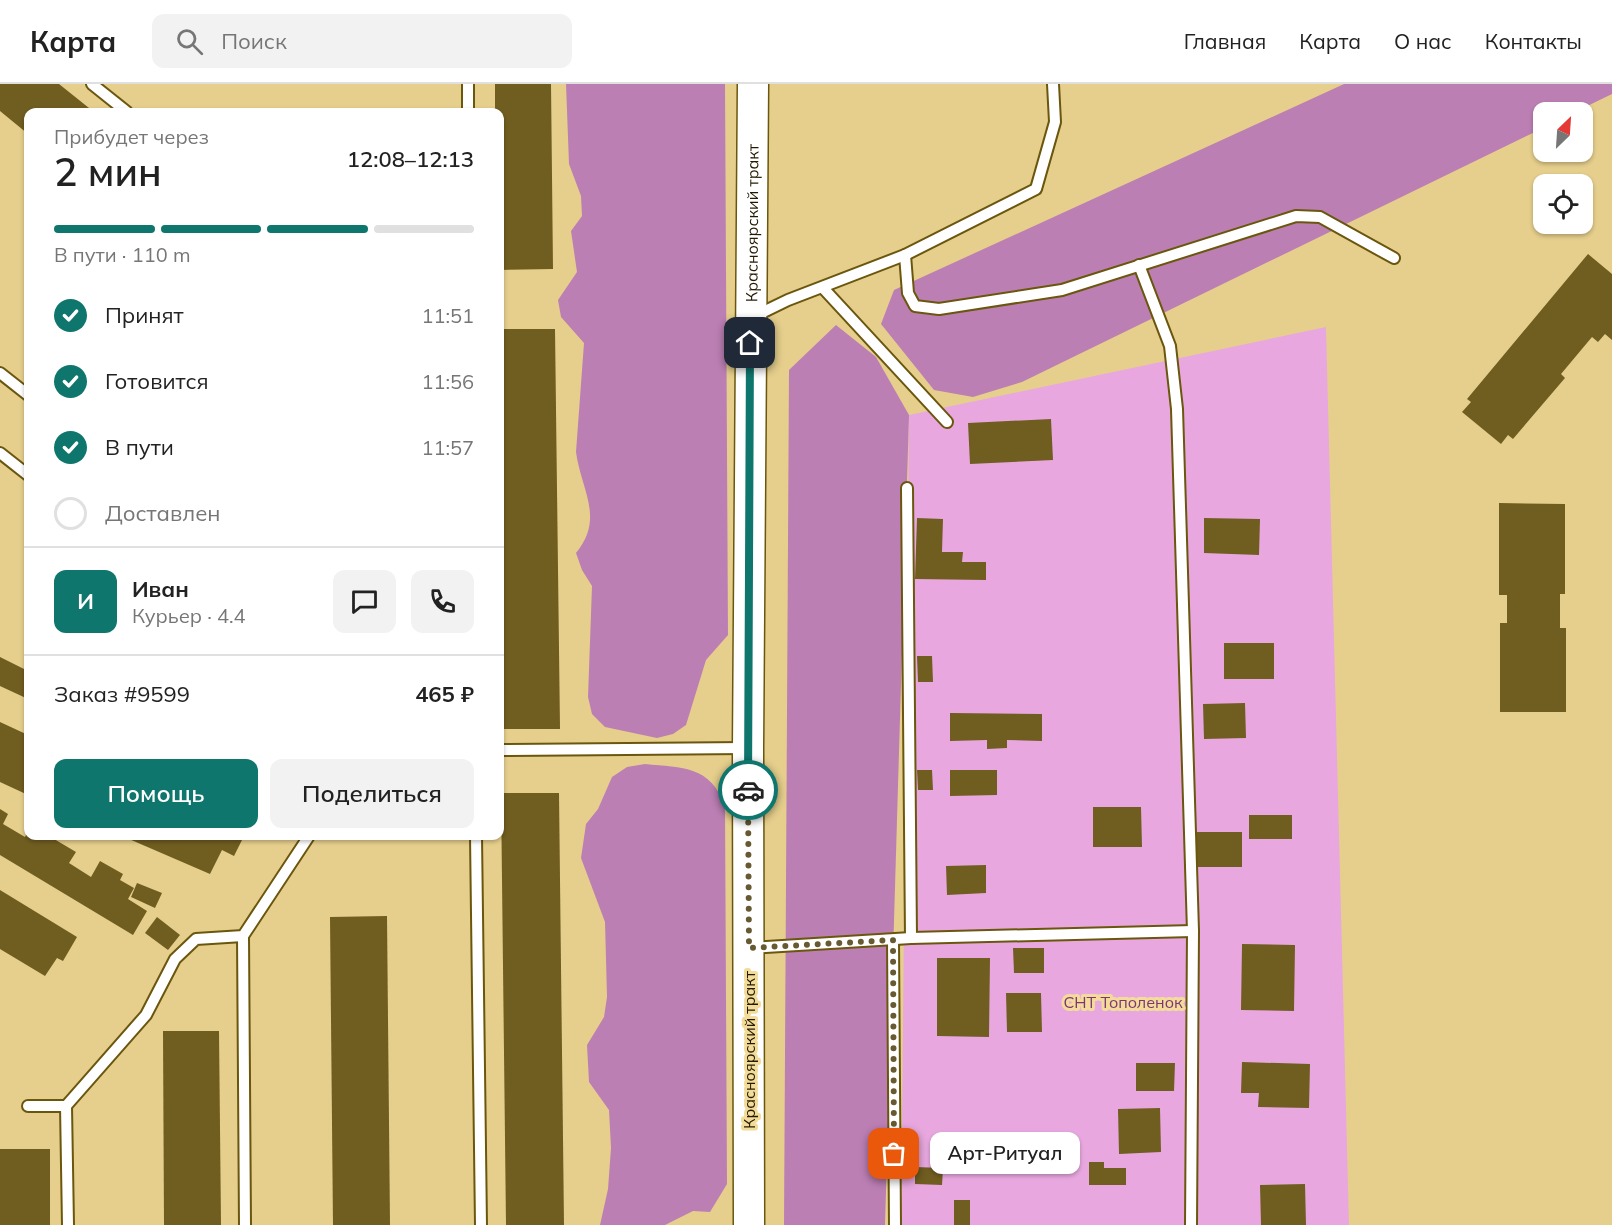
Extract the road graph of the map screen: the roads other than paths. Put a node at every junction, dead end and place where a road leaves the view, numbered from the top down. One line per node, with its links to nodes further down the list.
1 (92, 84): 5 (lane)
2 (468, 84): 6 (lane)
3 (753, 84): 11 (main road, Красноярский тракт)
4 (1053, 84): 7 (lane)
5 (122, 108)
6 (468, 108)
7 (905, 255): 9 (lane); 10 (lane)
8 (1394, 258): 9 (lane)
9 (1139, 266): 22 (lane)
10 (823, 288): 11 (lane); 14 (lane)
11 (750, 319): 18 (main road, Красноярский тракт)
12 (0, 373): 13 (lane)
13 (24, 392)
14 (947, 422)
15 (0, 453): 16 (lane)
16 (24, 472)
17 (907, 488): 24 (lane)
18 (748, 748): 19 (lane); 26 (main road, Красноярский тракт)
19 (504, 750)
20 (306, 840): 23 (lane)
21 (476, 840): 31 (lane)
22 (1193, 931): 24 (lane); 34 (lane)
23 (243, 936): 28 (lane); 30 (lane)
24 (911, 938): 25 (lane)
25 (893, 940): 26 (lane); 33 (lane)
26 (749, 948): 32 (main road, Красноярский тракт)
27 (28, 1106): 28 (lane)
28 (66, 1106): 29 (lane)
29 (68, 1225)
30 (245, 1225)
31 (481, 1225)
32 (749, 1225)
33 (895, 1225)
34 (1191, 1225)

